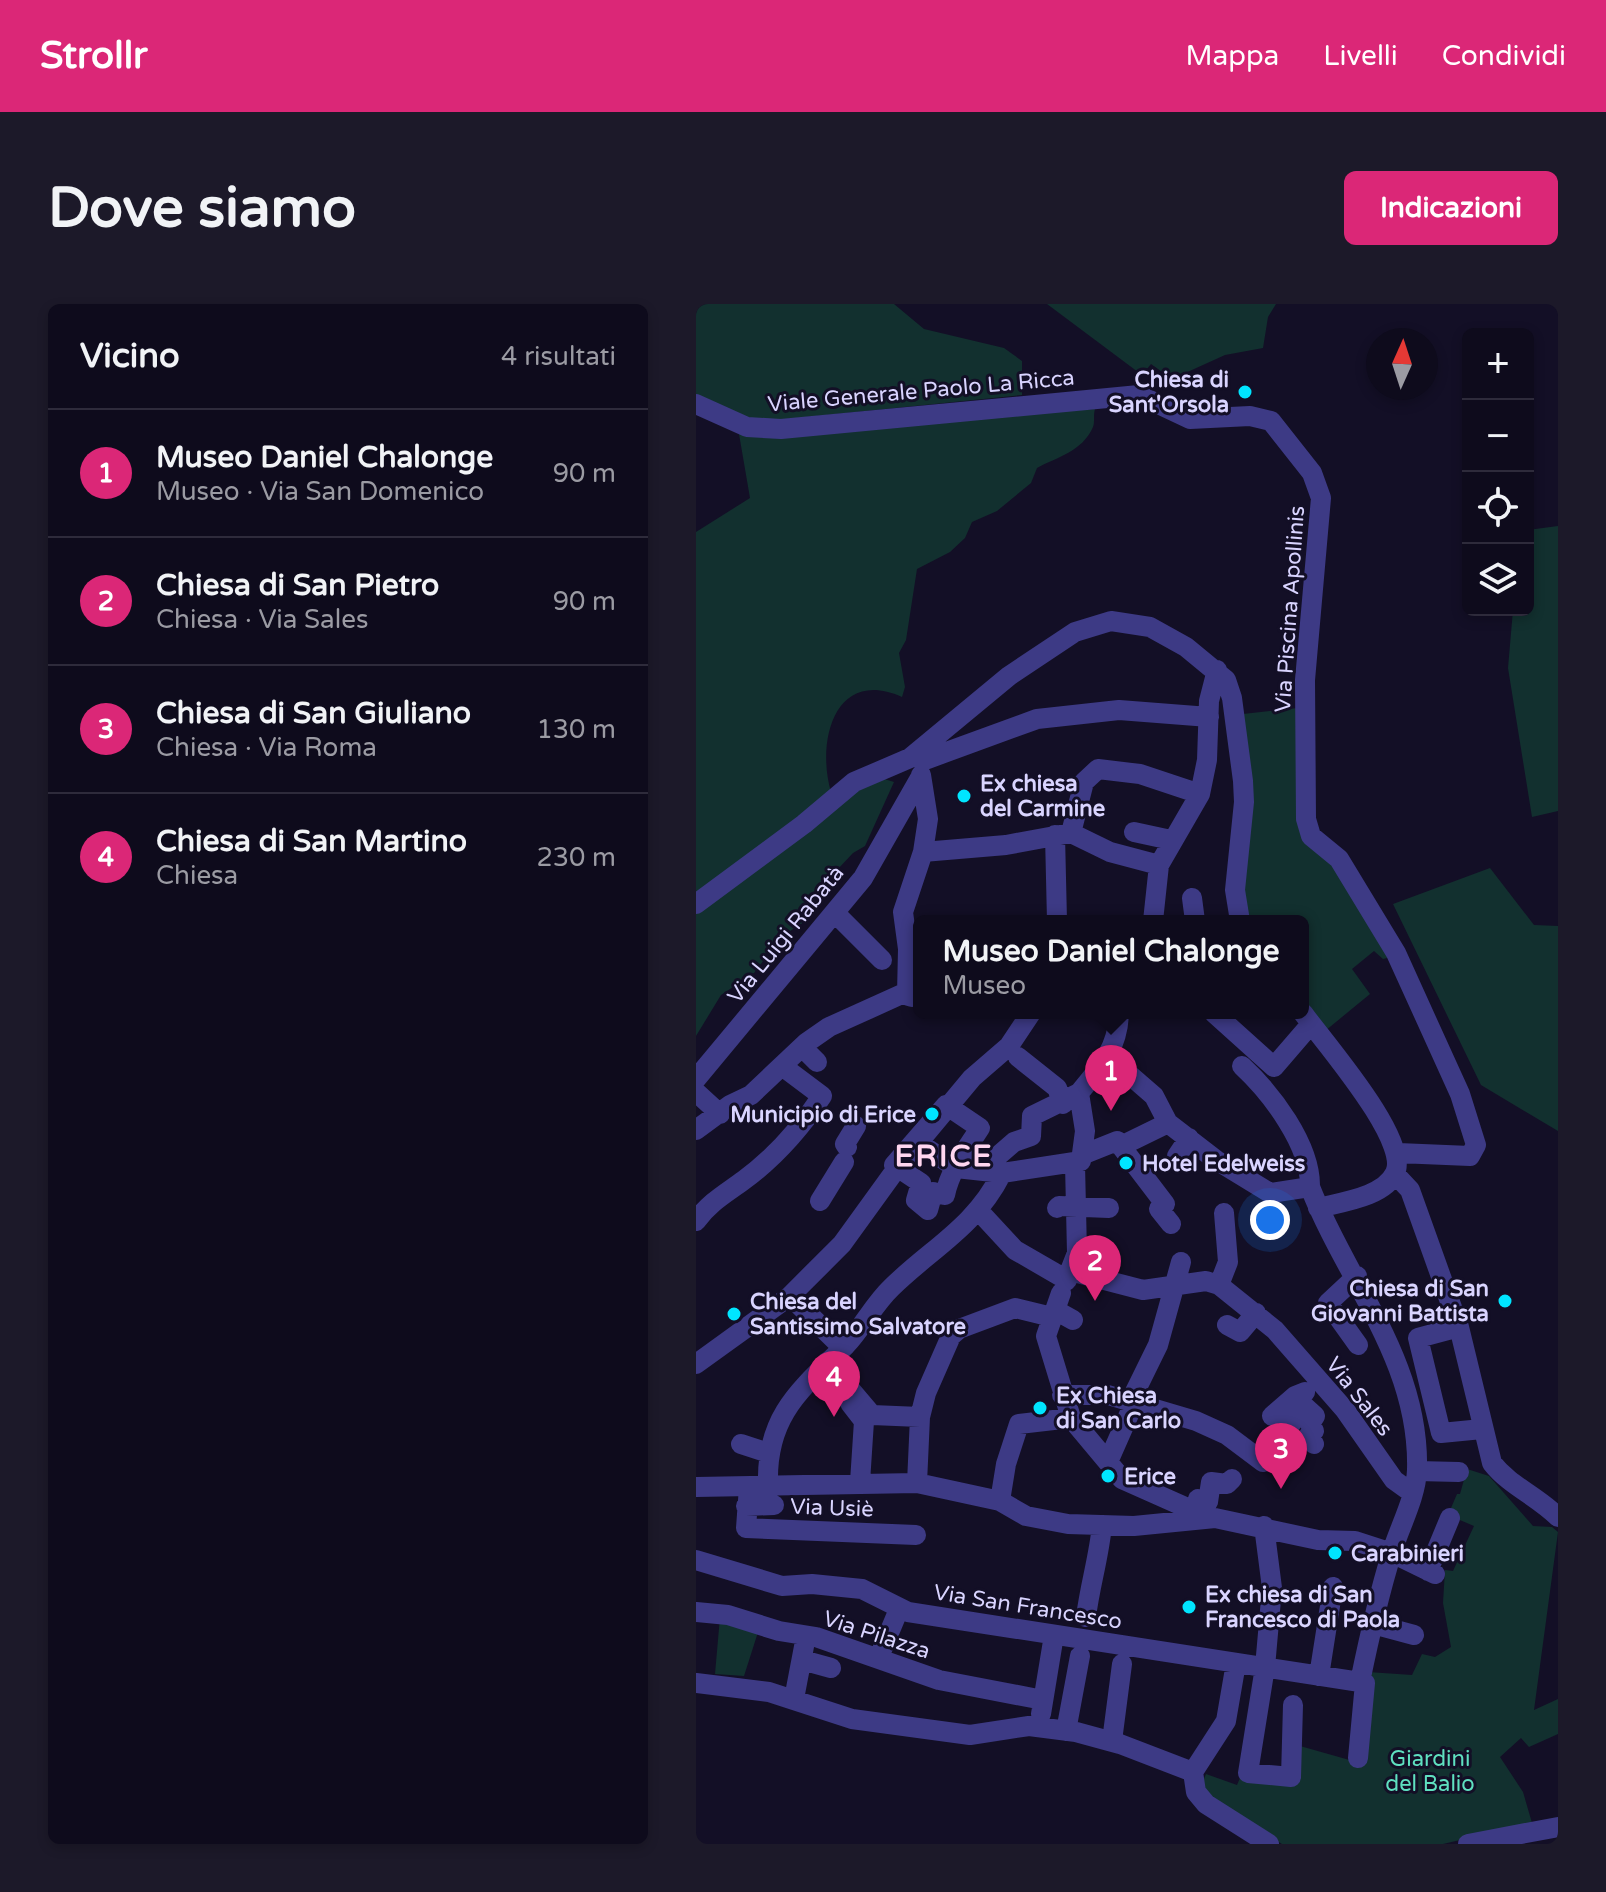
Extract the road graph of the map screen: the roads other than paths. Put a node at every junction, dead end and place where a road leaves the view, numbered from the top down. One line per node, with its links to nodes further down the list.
1 (1154, 401): 2 (street, Viale Generale Paolo La Ricca); 47 (street, Via Piscina Apollinis)
2 (696, 404)
3 (1217, 670): 4 (street); 5 (street); 18 (street)
4 (1209, 717): 5 (street); 6 (street)
5 (923, 760): 10 (street); 13 (street); 14 (street, Via Luigi Rabatà)
6 (1200, 794): 8 (street); 9 (street)
7 (1134, 832): 9 (street)
8 (1063, 834): 10 (street); 11 (street); 15 (street)
9 (1171, 840): 11 (street)
10 (923, 852): 19 (street)
11 (1159, 865): 16 (street)
12 (1192, 898): 17 (street)
13 (696, 904)
14 (835, 913): 19 (street); 32 (street, Via Luigi Rabatà)
15 (1056, 915)
16 (1154, 915)
17 (1194, 915)
18 (1239, 915)
19 (908, 949): 20 (street)
20 (913, 994): 26 (street)
21 (1028, 1019): 27 (street)
22 (1119, 1019): 28 (street)
23 (1221, 1019): 24 (street)
24 (1306, 1019)
25 (1308, 1019): 47 (street)
26 (802, 1047): 29 (street); 30 (street)
27 (1013, 1051): 33 (street); 35 (street)
28 (1109, 1057): 33 (street); 37 (street)
29 (817, 1062)
30 (782, 1066): 36 (street); 56 (street)
31 (1242, 1066): 49 (street)
32 (696, 1079)
33 (1076, 1087): 44 (street); 46 (street)
34 (696, 1092): 36 (street)
35 (950, 1107): 41 (street); 45 (street); 48 (street)
36 (720, 1114): 39 (street)
37 (1168, 1123): 40 (street); 42 (street)
38 (856, 1126): 50 (street)
39 (696, 1130)
40 (1189, 1138): 43 (street); 49 (street)
41 (919, 1143): 45 (street); 48 (street)
42 (1120, 1145): 44 (street); 57 (street)
43 (1177, 1156)
44 (1078, 1161): 46 (street); 51 (street)
45 (950, 1164): 46 (street); 48 (street)
46 (1001, 1164): 54 (street)
47 (1396, 1164): 53 (street); 66 (street)
48 (897, 1168): 63 (street)
49 (1310, 1187): 53 (street)
50 (820, 1201)
51 (1065, 1208): 52 (street); 62 (street)
52 (1109, 1208)
53 (1318, 1208): 59 (street)
54 (978, 1210): 62 (street); 69 (street)
55 (1224, 1213): 60 (street)
56 (696, 1221)
57 (1171, 1224)
58 (1181, 1262): 61 (street)
59 (1357, 1276): 68 (street); 83 (street)
60 (1219, 1285): 61 (street); 64 (street, Via Sales)
61 (1184, 1292): 62 (street); 74 (street)
62 (1061, 1293): 65 (street); 73 (street); 76 (street)
63 (790, 1296): 69 (street); 70 (street)
64 (1256, 1313): 67 (street); 72 (street, Via Sales)
65 (1073, 1320)
66 (1457, 1322): 78 (street); 78 (street)
67 (1227, 1325)
68 (1358, 1345)
69 (834, 1356): 71 (street); 81 (street)
70 (696, 1364)
71 (842, 1381): 76 (street); 86 (street)
72 (1309, 1392): 74 (street); 75 (street); 80 (street); 90 (street, Via Sales)
73 (1062, 1395): 74 (street); 77 (street)
74 (1132, 1403): 82 (street)
75 (1272, 1416)
76 (920, 1417): 87 (street)
77 (1071, 1418): 82 (street); 91 (street)
78 (1482, 1429): 94 (street)
79 (741, 1444): 81 (street)
80 (1314, 1444)
81 (767, 1448): 89 (street)
82 (1108, 1462): 93 (street)
83 (1417, 1471): 84 (street); 90 (street)
84 (1459, 1472)
85 (1232, 1479): 93 (street)
86 (860, 1482): 87 (street); 89 (street)
87 (917, 1483): 91 (street)
88 (705, 1484): 89 (street)
89 (762, 1490): 92 (street); 98 (street, Via Usiè)
90 (1412, 1493): 99 (street)
91 (1000, 1501): 96 (street)
92 (774, 1505)
93 (1185, 1509): 96 (street); 97 (street)
94 (1558, 1517)
95 (1450, 1518): 99 (street)
96 (1102, 1525): 108 (street)
97 (1264, 1526): 99 (street); 113 (street)
98 (916, 1535)
99 (1392, 1553): 104 (street)
100 (696, 1560): 102 (street, Via San Francesco)
101 (1333, 1587): 115 (street)
102 (899, 1609): 105 (street, Via San Francesco); 109 (street)
103 (696, 1612): 107 (street, Via Pilazza)
104 (1373, 1624): 106 (street); 116 (street)
105 (1054, 1635): 108 (street, Via San Francesco); 119 (street)
106 (1414, 1635)
107 (806, 1636): 109 (street, Via Pilazza); 110 (street)
108 (1083, 1638): 111 (street, Via San Francesco); 122 (street)
109 (879, 1657): 119 (street, Via Pilazza)
110 (802, 1660): 114 (street); 118 (street)
111 (1236, 1663): 113 (street, Via San Francesco); 125 (street)
112 (1122, 1664): 123 (street)
113 (1265, 1667): 115 (street, Via San Francesco); 120 (street)
114 (831, 1668)
115 (1319, 1676): 116 (street, Via San Francesco)
116 (1360, 1682): 124 (street)
117 (696, 1683): 118 (street)
118 (794, 1699): 121 (street)
119 (1043, 1700): 121 (street)
120 (1293, 1705)
121 (1039, 1727): 122 (street)
122 (1066, 1731): 123 (street)
123 (1112, 1741): 125 (street)
124 (1358, 1758)
125 (1193, 1772): 127 (street)
126 (1558, 1827): 128 (street)
127 (1269, 1844)
128 (1468, 1844)

